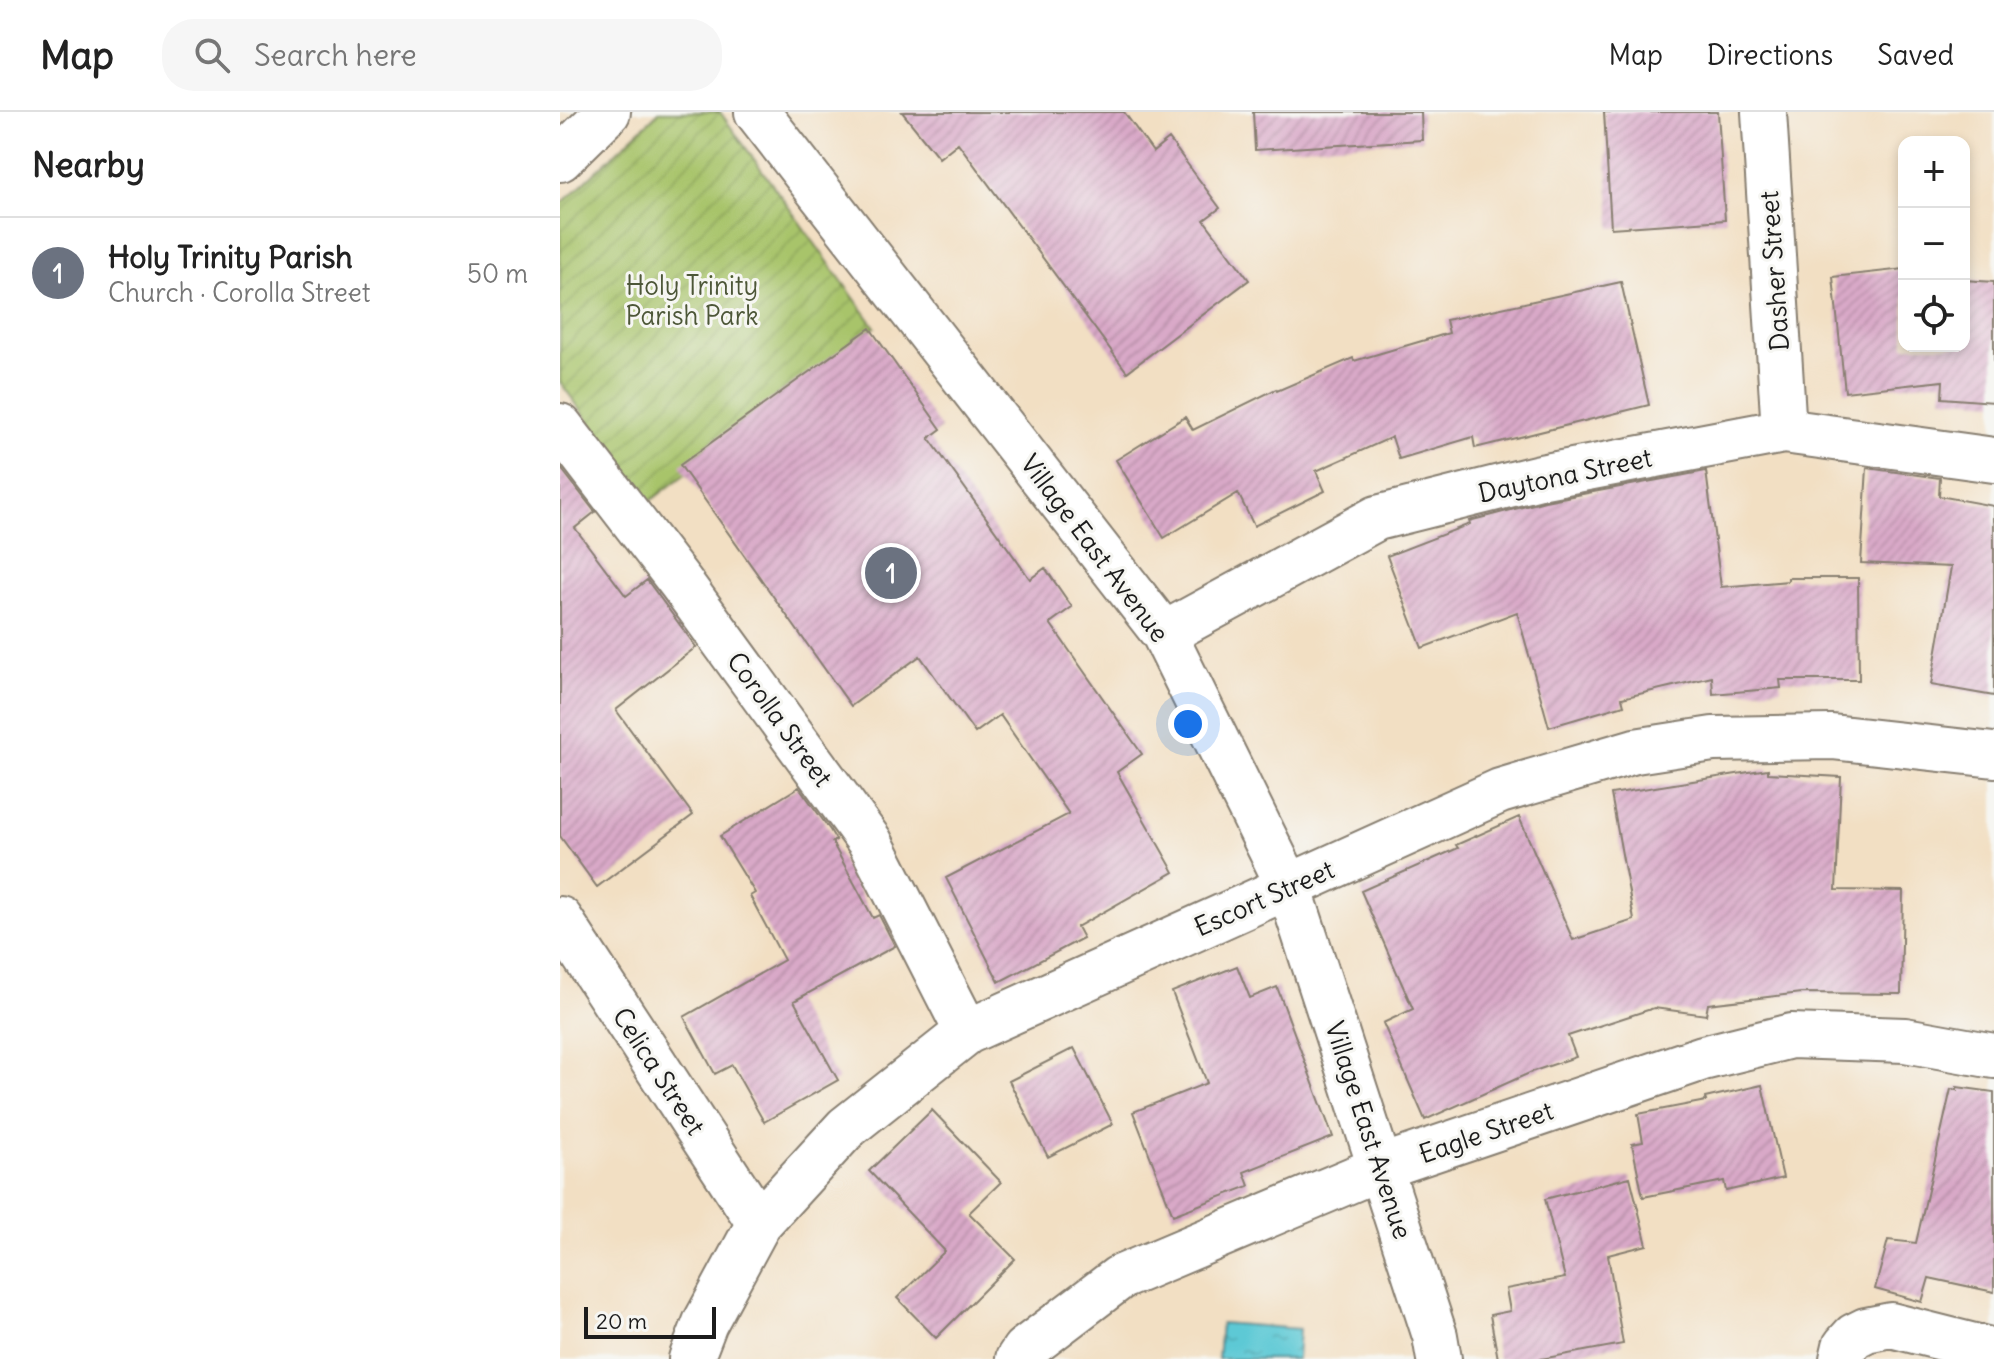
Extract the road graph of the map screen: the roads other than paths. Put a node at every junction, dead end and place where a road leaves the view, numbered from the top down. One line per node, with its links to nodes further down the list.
1 (608, 112): 4 (street)
2 (757, 112): 8 (street, Village East Avenue)
3 (1764, 112): 6 (street, Dasher Street)
4 (560, 159)
5 (560, 426): 12 (street, Corolla Street)
6 (1784, 431): 7 (street, Daytona Street); 8 (street, Daytona Street)
7 (1994, 460)
8 (1164, 634): 10 (street, Village East Avenue)
9 (1994, 755): 10 (street, Escort Street)
10 (1289, 887): 12 (street, Escort Street); 14 (street, Village East Avenue)
11 (560, 919): 15 (street, Celica Street)
12 (967, 1032): 15 (street, Escort Street)
13 (1994, 1056): 14 (street, Eagle Street)
14 (1382, 1167): 18 (street, Eagle Street); 19 (street, Village East Avenue)
15 (759, 1223): 17 (street, Escort Street)
16 (1994, 1351): 20 (street)
17 (691, 1359)
18 (1018, 1359)
19 (1439, 1359)
20 (1842, 1359)

